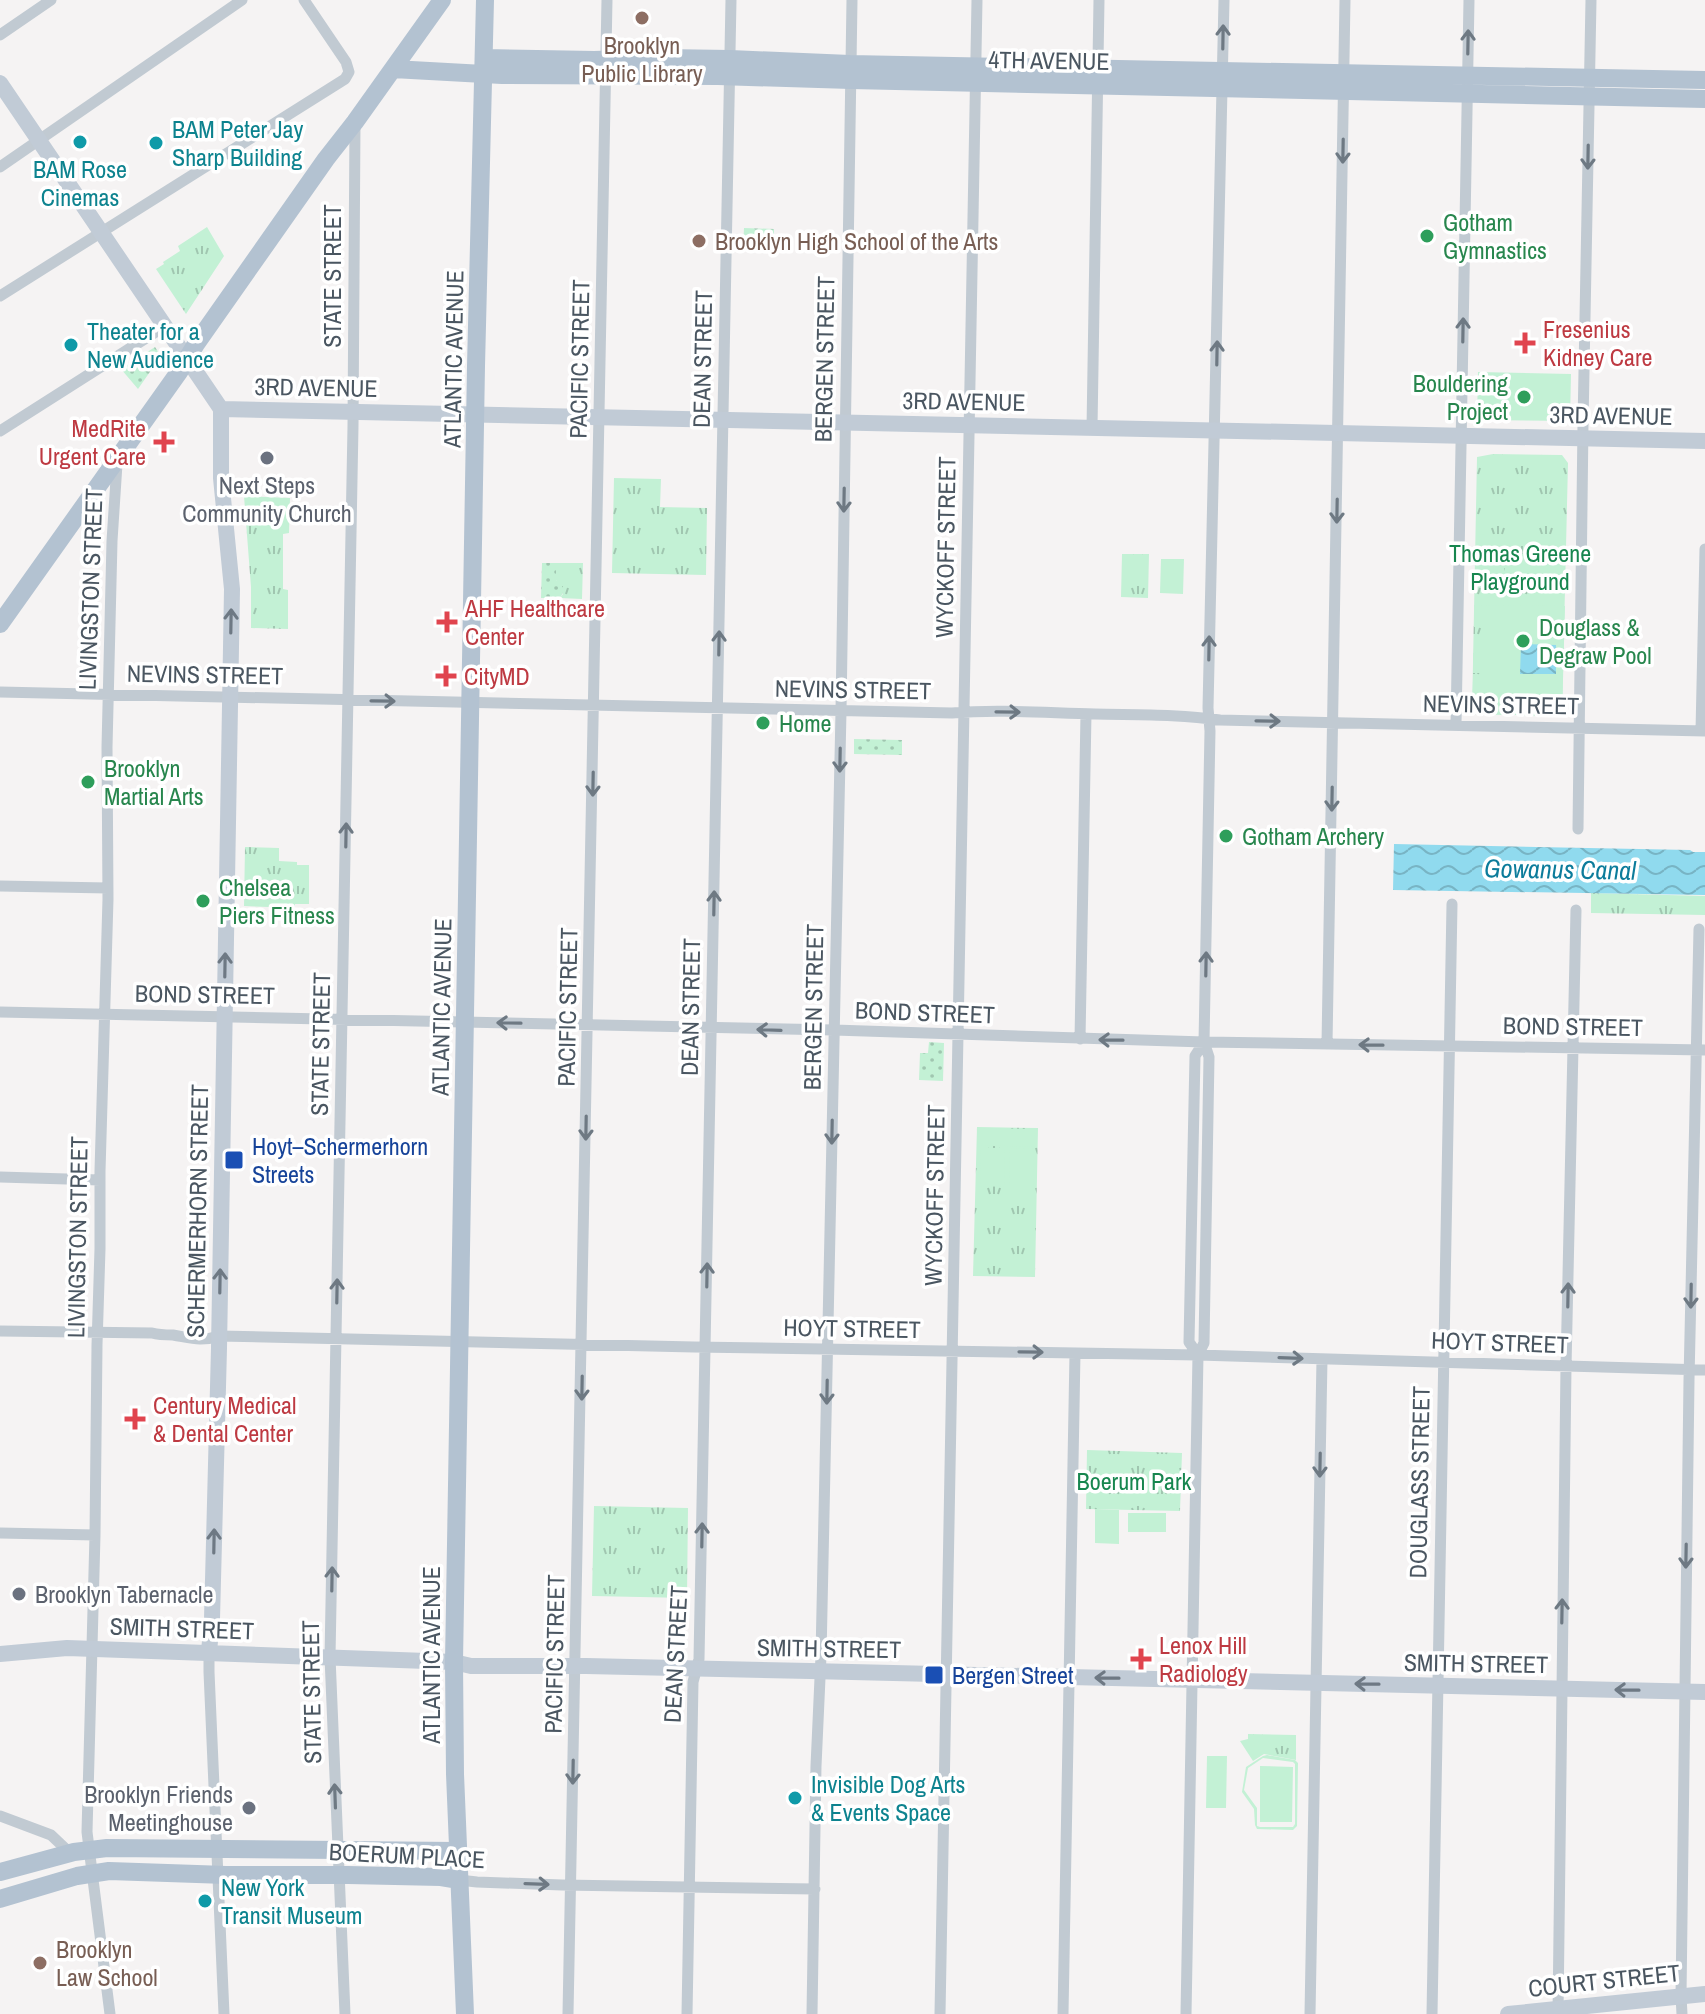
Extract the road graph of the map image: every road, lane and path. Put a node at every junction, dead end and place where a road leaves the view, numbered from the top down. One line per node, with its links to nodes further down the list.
1 (51, 0): 15 (street)
2 (242, 0): 31 (street)
3 (304, 0): 33 (street)
4 (442, 0): 19 (main road)
5 (485, 0): 16 (main road, ATLANTIC AVENUE)
6 (607, 0): 17 (street, PACIFIC STREET)
7 (731, 0): 18 (street, DEAN STREET)
8 (852, 0): 20 (street, BERGEN STREET)
9 (977, 0): 21 (street, WYCKOFF STREET)
10 (1099, 0): 22 (street)
11 (1224, 0): 23 (street, one-way to 11)
12 (1345, 0): 25 (street)
13 (1469, 0): 27 (street, one-way to 13)
14 (1591, 0): 28 (street)
15 (0, 35)
16 (483, 66): 17 (main road, 4TH AVENUE); 19 (main road, 4TH AVENUE); 39 (main road, ATLANTIC AVENUE)
17 (605, 67): 18 (main road, 4TH AVENUE); 40 (street, PACIFIC STREET)
18 (730, 67): 20 (main road, 4TH AVENUE); 41 (street, DEAN STREET)
19 (393, 69): 30 (main road)
20 (851, 72): 21 (main road, 4TH AVENUE); 42 (street, BERGEN STREET)
21 (975, 74): 22 (main road, 4TH AVENUE); 43 (street, WYCKOFF STREET)
22 (1098, 76): 23 (main road, 4TH AVENUE); 44 (street)
23 (1222, 79): 25 (main road, 4TH AVENUE); 46 (street, one-way to 23)
24 (1705, 80): 28 (main road, 4TH AVENUE)
25 (1344, 82): 27 (main road, 4TH AVENUE); 47 (street, one-way to 47)
26 (0, 83): 31 (main road)
27 (1467, 85): 28 (main road, 4TH AVENUE); 48 (street, one-way to 27)
28 (1590, 88): 29 (main road, 4TH AVENUE); 49 (street, one-way to 49)
29 (1705, 99)
30 (355, 122): 36 (main road); 38 (street, STATE STREET)
31 (37, 141): 32 (street); 33 (main road)
32 (0, 167)
33 (101, 233): 34 (street); 35 (main road)
34 (0, 296)
35 (165, 326): 36 (main road); 45 (street)
36 (187, 359): 37 (main road); 51 (main road)
37 (221, 409): 38 (main road, 3RD AVENUE); 56 (main road, SCHERMERHORN STREET, one-way to 37)
38 (353, 412): 39 (main road, 3RD AVENUE); 57 (street, STATE STREET)
39 (477, 414): 40 (main road, 3RD AVENUE); 58 (main road, ATLANTIC AVENUE)
40 (600, 417): 41 (main road, 3RD AVENUE); 59 (street, PACIFIC STREET)
41 (723, 420): 42 (main road, 3RD AVENUE); 60 (street, DEAN STREET, one-way to 41)
42 (845, 422): 43 (main road, 3RD AVENUE); 61 (street, BERGEN STREET, one-way to 61)
43 (969, 425): 44 (main road, 3RD AVENUE); 62 (street, WYCKOFF STREET)
44 (1092, 428): 46 (main road, 3RD AVENUE)
45 (0, 431)
46 (1216, 431): 47 (main road, 3RD AVENUE); 64 (street, one-way to 46)
47 (1338, 433): 48 (main road, 3RD AVENUE); 65 (street, one-way to 65)
48 (1461, 436): 49 (main road, 3RD AVENUE); 66 (street)
49 (1583, 439): 50 (main road, 3RD AVENUE); 67 (street)
50 (1705, 441)
51 (117, 460): 53 (main road); 55 (street, LIVINGSTON STREET)
52 (1705, 549): 68 (street)
53 (0, 624)
54 (0, 692): 55 (street, NEVINS STREET)
55 (109, 694): 56 (street, NEVINS STREET); 71 (street, LIVINGSTON STREET)
56 (230, 697): 57 (street, NEVINS STREET); 77 (main road, SCHERMERHORN STREET, one-way to 56)
57 (348, 700): 58 (street, NEVINS STREET, one-way to 58); 78 (street, STATE STREET, one-way to 57)
58 (471, 703): 59 (street, NEVINS STREET); 79 (main road, ATLANTIC AVENUE)
59 (594, 706): 60 (street, NEVINS STREET); 80 (street, PACIFIC STREET, one-way to 80)
60 (717, 709): 61 (street, NEVINS STREET); 81 (street, DEAN STREET, one-way to 60)
61 (841, 711): 62 (street, NEVINS STREET); 82 (street, BERGEN STREET, one-way to 82)
62 (964, 712): 63 (street, NEVINS STREET, one-way to 63); 83 (street, WYCKOFF STREET)
63 (1086, 714): 64 (street, NEVINS STREET); 84 (street)
64 (1209, 718): 65 (street, NEVINS STREET, one-way to 65); 85 (street, one-way to 64)
65 (1333, 722): 66 (street, NEVINS STREET); 86 (street, one-way to 86)
66 (1456, 725): 67 (street, NEVINS STREET)
67 (1579, 728): 68 (street, NEVINS STREET); 69 (street)
68 (1703, 731)
69 (1578, 829)
70 (0, 886): 71 (street)
71 (108, 888): 76 (street, LIVINGSTON STREET)
72 (1452, 904): 87 (street, DOUGLASS STREET)
73 (1576, 910): 88 (street)
74 (1699, 929): 89 (street)
75 (0, 1012): 76 (street, BOND STREET)
76 (105, 1014): 77 (street, BOND STREET); 91 (street, LIVINGSTON STREET)
77 (224, 1016): 78 (street, BOND STREET); 94 (main road, SCHERMERHORN STREET, one-way to 77)
78 (342, 1020): 79 (street, BOND STREET); 95 (street, STATE STREET, one-way to 78)
79 (465, 1022): 80 (street, BOND STREET, one-way to 79); 96 (main road, ATLANTIC AVENUE)
80 (588, 1025): 81 (street, BOND STREET); 97 (street, PACIFIC STREET, one-way to 97)
81 (711, 1028): 82 (street, BOND STREET, one-way to 81); 98 (street, DEAN STREET, one-way to 81)
82 (834, 1030): 83 (street, BOND STREET); 99 (street, BERGEN STREET, one-way to 99)
83 (959, 1035): 84 (street, BOND STREET); 100 (street, WYCKOFF STREET)
84 (1080, 1039): 85 (street, BOND STREET, one-way to 84)
85 (1204, 1042): 86 (street, BOND STREET); 102 (street)
86 (1327, 1044): 87 (street, BOND STREET, one-way to 86)
87 (1449, 1046): 88 (street, BOND STREET); 104 (street, DOUGLASS STREET)
88 (1573, 1047): 89 (street, BOND STREET); 105 (street, one-way to 88)
89 (1701, 1050): 106 (street, one-way to 106)
90 (0, 1177): 91 (street)
91 (100, 1180): 93 (street, LIVINGSTON STREET)
92 (0, 1331): 93 (street, HOYT STREET)
93 (97, 1333): 94 (street, HOYT STREET); 109 (street, LIVINGSTON STREET)
94 (219, 1336): 95 (street, HOYT STREET); 111 (main road, SCHERMERHORN STREET, one-way to 94)
95 (336, 1339): 96 (street, HOYT STREET); 113 (street, STATE STREET, one-way to 95)
96 (459, 1342): 97 (street, HOYT STREET); 114 (main road, ATLANTIC AVENUE)
97 (582, 1345): 98 (street, HOYT STREET); 115 (street, PACIFIC STREET, one-way to 115)
98 (705, 1348): 99 (street, HOYT STREET); 116 (street, DEAN STREET, one-way to 98)
99 (828, 1349): 100 (street, HOYT STREET); 117 (street, BERGEN STREET, one-way to 117)
100 (953, 1352): 101 (street, HOYT STREET, one-way to 101); 118 (street, WYCKOFF STREET)
101 (1075, 1353): 102 (street, HOYT STREET); 119 (street)
102 (1198, 1355): 103 (street, HOYT STREET, one-way to 103); 120 (street)
103 (1322, 1359): 104 (street, HOYT STREET); 121 (street, one-way to 121)
104 (1443, 1363): 105 (street, HOYT STREET); 122 (street, DOUGLASS STREET)
105 (1566, 1367): 106 (street, HOYT STREET); 123 (street, one-way to 105)
106 (1689, 1370): 107 (street, HOYT STREET); 124 (street, one-way to 124)
107 (1705, 1370)
108 (0, 1533): 109 (street)
109 (95, 1535): 110 (street, LIVINGSTON STREET)
110 (92, 1649): 111 (main road, SMITH STREET); 112 (main road, SMITH STREET); 129 (street, LIVINGSTON STREET)
111 (209, 1652): 113 (main road, SMITH STREET); 127 (street, SCHERMERHORN STREET)
112 (0, 1654)
113 (330, 1657): 114 (main road, SMITH STREET); 128 (street, STATE STREET, one-way to 113)
114 (454, 1662): 115 (main road, SMITH STREET); 130 (main road, ATLANTIC AVENUE)
115 (576, 1666): 116 (main road, SMITH STREET); 136 (street, PACIFIC STREET, one-way to 136)
116 (696, 1669): 117 (main road, SMITH STREET); 137 (street, DEAN STREET)
117 (821, 1671): 118 (main road, SMITH STREET); 138 (street, BERGEN STREET)
118 (946, 1675): 119 (main road, SMITH STREET); 150 (street, WYCKOFF STREET)
119 (1069, 1678): 120 (main road, SMITH STREET, one-way to 119); 151 (street)
120 (1192, 1680): 121 (main road, SMITH STREET); 152 (street)
121 (1315, 1683): 122 (main road, SMITH STREET, one-way to 121); 153 (street)
122 (1438, 1686): 123 (main road, SMITH STREET); 154 (street, DOUGLASS STREET)
123 (1561, 1689): 124 (main road, SMITH STREET, one-way to 123); 142 (street)
124 (1684, 1691): 125 (main road, SMITH STREET); 141 (street)
125 (1705, 1692)
126 (0, 1816): 129 (street)
127 (215, 1850): 128 (main road, BOERUM PLACE); 129 (main road, BOERUM PLACE); 133 (street, SCHERMERHORN STREET)
128 (337, 1850): 130 (main road, BOERUM PLACE); 134 (street, STATE STREET)
129 (80, 1851): 131 (main road, BOERUM PLACE); 132 (street, LIVINGSTON STREET)
130 (458, 1851): 135 (main road, ATLANTIC AVENUE)
131 (0, 1872)
132 (92, 1873): 133 (main road, BOERUM PLACE); 139 (main road, BOERUM PLACE); 143 (street, LIVINGSTON STREET)
133 (217, 1874): 134 (main road, BOERUM PLACE); 144 (street, SCHERMERHORN STREET)
134 (338, 1874): 135 (main road, BOERUM PLACE); 145 (street, STATE STREET)
135 (459, 1880): 136 (street, BOERUM PLACE, one-way to 136); 146 (main road, ATLANTIC AVENUE)
136 (570, 1885): 137 (street, BOERUM PLACE); 147 (street, PACIFIC STREET)
137 (690, 1888): 138 (street, BOERUM PLACE); 148 (street, DEAN STREET)
138 (815, 1889): 149 (street, BERGEN STREET)
139 (0, 1899)
140 (1705, 1994): 141 (main road, COURT STREET)
141 (1681, 1996): 142 (main road, COURT STREET); 156 (street)
142 (1558, 2012): 155 (main road, COURT STREET)
143 (110, 2014)
144 (224, 2014)
145 (345, 2014)
146 (465, 2014)
147 (568, 2014)
148 (687, 2014)
149 (812, 2014)
150 (940, 2014)
151 (1063, 2014)
152 (1186, 2014)
153 (1310, 2014)
154 (1432, 2014)
155 (1508, 2014)
156 (1682, 2014)

